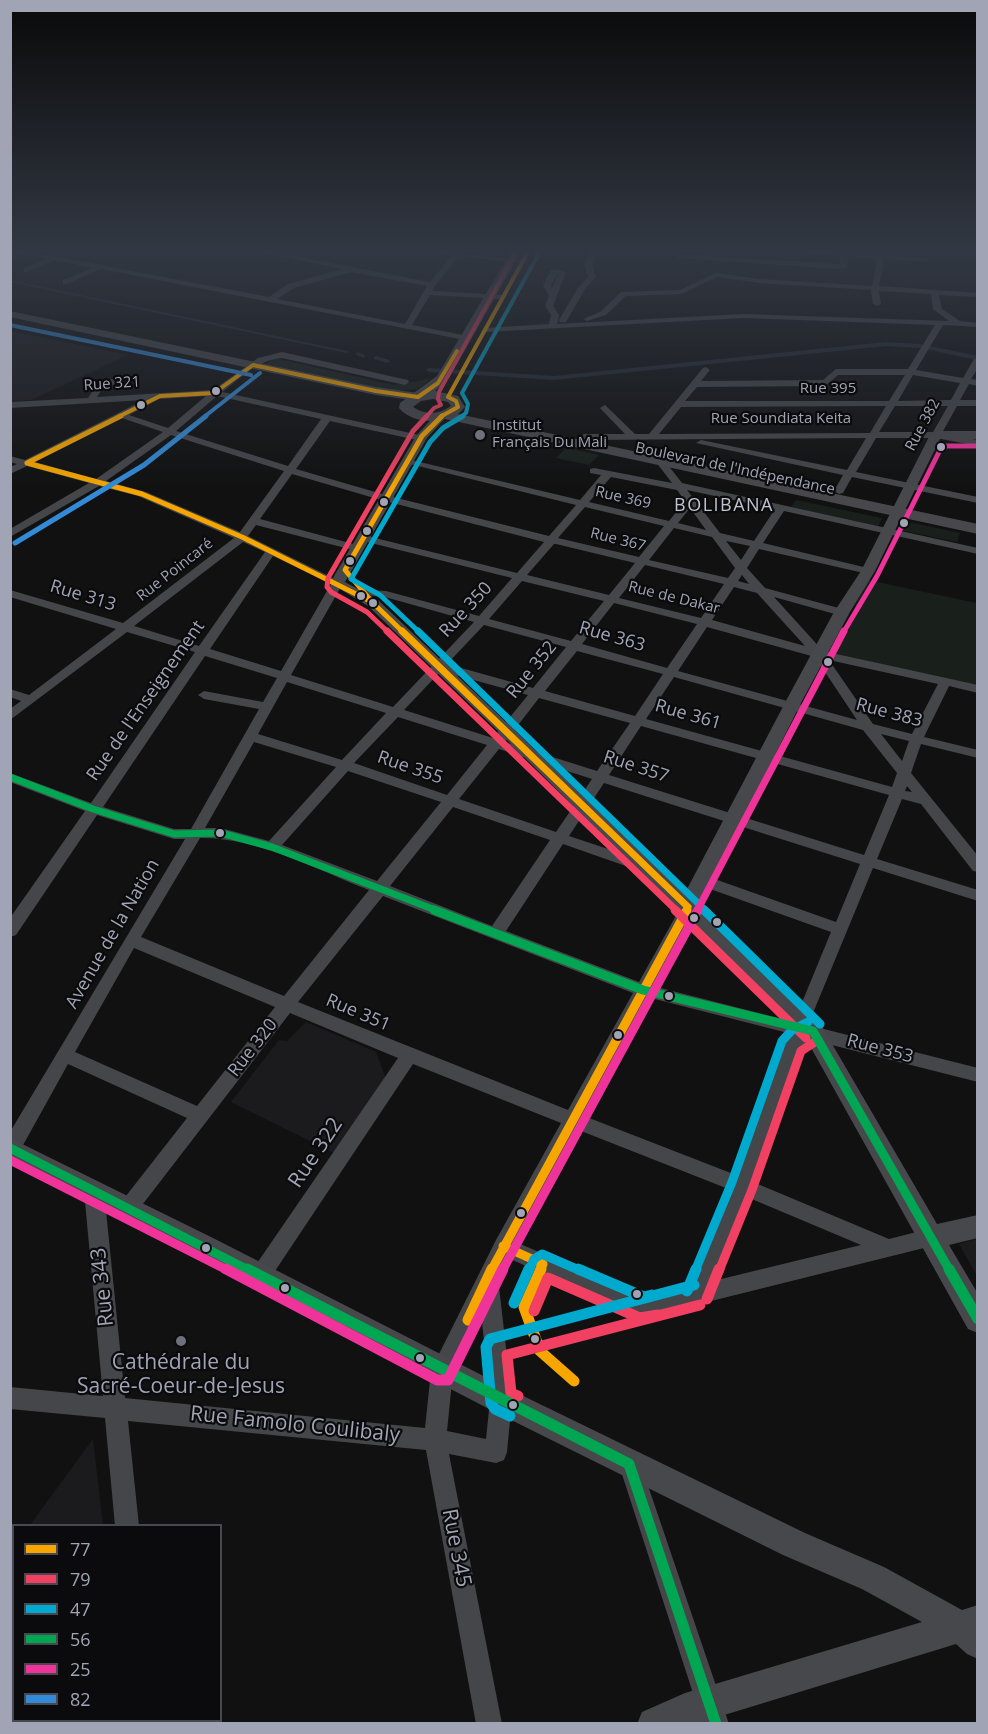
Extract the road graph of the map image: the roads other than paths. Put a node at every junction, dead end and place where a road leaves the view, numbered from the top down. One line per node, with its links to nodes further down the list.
1 (62, 331): 9 (main road)
2 (87, 331): 9 (main road)
3 (428, 331): 7 (street)
4 (469, 331): 7 (highway)
5 (485, 331): 28 (highway)
6 (936, 331): 11 (street)
7 (465, 338): 19 (highway)
8 (977, 361): 12 (street, Rue 382)
9 (250, 367): 14 (street); 17 (street); 19 (main road); 27 (main road)
10 (706, 370): 16 (street)
11 (911, 372): 12 (street); 16 (street); 24 (street)
12 (966, 380): 15 (street); 21 (street, Rue 382)
13 (114, 381): 20 (street)
14 (405, 382)
15 (978, 383)
16 (694, 384): 23 (street)
17 (214, 393): 18 (street, Rue 321); 30 (street, Rue 321); 31 (street)
18 (160, 396): 20 (street, Rue 321); 29 (street)
19 (418, 396): 27 (highway); 28 (highway)
20 (91, 400): 25 (street, Rue 321)
21 (953, 403): 22 (street, Rue 395); 24 (street, Rue 395); 33 (street, Rue 382)
22 (978, 403)
23 (678, 404): 24 (street, Rue 395); 39 (street)
24 (891, 404): 32 (street)
25 (10, 405)
26 (604, 408): 38 (street)
27 (409, 409): 28 (highway); 36 (main road)
28 (448, 409): 36 (main road); 37 (highway, Boulevard de l'Indépendance); 43 (highway, Boulevard de l'Indépendance)
29 (121, 416): 31 (street, Rue 367); 44 (street)
30 (327, 418): 36 (street, Rue 321); 45 (street, Rue Poincaré)
31 (168, 432): 45 (street, Rue 367); 50 (street)
32 (872, 435): 33 (street, Rue Soundiata Keita); 35 (street, Rue Soundiata Keita); 49 (street)
33 (936, 435): 34 (main road, Rue Soundiata Keita); 40 (street); 51 (main road, Rue 382)
34 (978, 435)
35 (695, 436): 39 (street, Rue Soundiata Keita); 49 (street, Boulevard de l'Indépendance)
36 (421, 437): 42 (main road)
37 (584, 437): 38 (street, Rue Soundiata Keita); 53 (highway, Boulevard de l'Indépendance)
38 (633, 437): 39 (street, Rue Soundiata Keita)
39 (651, 437)
40 (978, 443)
41 (10, 459): 44 (street)
42 (407, 462): 54 (main road); 57 (street, Rue 369)
43 (661, 462): 52 (street); 59 (highway, Boulevard de l'Indépendance)
44 (27, 463): 46 (street); 50 (street)
45 (290, 468): 54 (street, Rue 367); 61 (street, Rue Poincaré)
46 (10, 471)
47 (594, 471): 48 (street, Boulevard de l'Indépendance)
48 (608, 474): 52 (street, Boulevard de l'Indépendance); 57 (street, Rue 350)
49 (850, 474): 51 (street, Boulevard de l'Indépendance); 53 (street)
50 (99, 482): 65 (street); 67 (street)
51 (910, 486): 56 (street, Boulevard de l'Indépendance); 59 (main road, Rue 382)
52 (680, 487): 55 (street); 58 (street, Boulevard de l'Indépendance)
53 (839, 491): 59 (highway, Boulevard de l'Indépendance)
54 (386, 498): 68 (street, Rue 367); 69 (main road)
55 (691, 500): 62 (street, Rue 352); 66 (street)
56 (978, 500)
57 (583, 504): 62 (street, Rue 369); 68 (street, Rue 350)
58 (781, 508): 64 (street, Boulevard de l'Indépendance); 70 (street)
59 (898, 508): 60 (highway, Boulevard de l'Indépendance); 63 (highway, Boulevard de l'Indépendance); 64 (main road, Rue 382)
60 (978, 520)
61 (254, 521): 67 (street, Rue Poincaré); 69 (street, Rue de Dakar)
62 (671, 525): 66 (street, Rue 369); 73 (street, Rue 352)
63 (978, 529)
64 (887, 531): 72 (street, Boulevard de l'Indépendance); 75 (main road, Rue 382)
65 (10, 534)
66 (718, 535): 70 (street, Rue 369); 74 (street)
67 (243, 537): 71 (street); 86 (street, Rue Poincaré)
68 (553, 539): 73 (street, Rue 367); 77 (street, Rue 350)
69 (360, 543): 76 (main road); 77 (street, Rue de Dakar)
70 (756, 545): 74 (street); 75 (street, Rue 369)
71 (271, 551): 76 (street); 88 (street, Rue de l'Enseignement)
72 (978, 551)
73 (641, 562): 78 (street, Rue 367); 82 (street, Rue 352)
74 (741, 568): 78 (street); 79 (street)
75 (868, 571): 83 (main road, Rue 382)
76 (341, 577): 81 (main road); 92 (street, Avenue de la Nation)
77 (521, 577): 82 (street, Rue de Dakar); 84 (street, Rue 350)
78 (731, 582): 79 (street, Rue 367); 85 (street)
79 (760, 589): 83 (street, Rue 367); 89 (street)
80 (10, 593): 86 (street, Rue 313)
81 (363, 595): 84 (street, Rue 363); 90 (main road)
82 (612, 600): 85 (street, Rue de Dakar); 87 (street, Rue 352)
83 (842, 612): 89 (main road, Rue 382)
84 (483, 620): 87 (street, Rue 363); 90 (street, Rue 350)
85 (704, 622): 89 (street, Rue de Dakar); 91 (street)
86 (125, 628): 88 (street, Rue 313); 98 (street, Rue Poincaré)
87 (575, 645): 91 (street, Rue 363); 95 (street, Rue 352)
88 (203, 651): 92 (street, Rue 313); 119 (street, Rue de l'Enseignement)
89 (819, 654): 93 (street, Rue de Dakar); 100 (main road, Rue 382); 104 (street)
90 (439, 666): 95 (street, Rue 361); 101 (street, Rue 350); 106 (main road)
91 (671, 672): 100 (street, Rue 363); 103 (street)
92 (282, 677): 99 (street, Avenue de la Nation); 101 (street)
93 (945, 682): 94 (street, Rue de Dakar); 107 (street)
94 (978, 689)
95 (537, 692): 103 (street, Rue 361); 106 (street, Rue 352)
96 (10, 693): 98 (street)
97 (204, 696): 99 (street)
98 (31, 700): 102 (street, Rue Poincaré)
99 (266, 706): 105 (street, Avenue de la Nation)
100 (792, 706): 104 (street, Rue 383); 110 (main road, Rue 382)
101 (395, 712): 106 (street); 111 (street, Rue 350)
102 (10, 716)
103 (639, 720): 110 (street, Rue 361); 113 (street)
104 (868, 727): 107 (street, Rue 383); 112 (street)
105 (249, 736): 111 (street, Rue 355); 121 (street, Avenue de la Nation)
106 (502, 736): 108 (main road); 116 (street, Rue 352)
107 (916, 739): 109 (street, Rue 383); 112 (street)
108 (529, 753): 113 (street, Rue 357); 118 (main road)
109 (978, 754)
110 (766, 756): 115 (street, Rue 361); 120 (main road, Rue 382)
111 (345, 765): 116 (street, Rue 355); 123 (street, Rue 350)
112 (904, 773): 115 (street); 117 (street)
113 (601, 776): 118 (street); 120 (street, Rue 357)
114 (14, 783): 119 (street, Rue 353)
115 (897, 794): 117 (street, Rue 361); 124 (street)
116 (450, 801): 122 (street, Rue 355); 128 (street, Rue 352)
117 (927, 801): 126 (street)
118 (582, 805): 122 (street); 125 (main road)
119 (93, 809): 121 (street, Rue 353); 132 (street, Rue de l'Enseignement)
120 (733, 818): 124 (street, Rue 357); 127 (main road, Rue 382)
121 (195, 834): 123 (street, Rue 353); 134 (street, Avenue de la Nation)
122 (560, 838): 125 (street, Rue 355); 133 (street)
123 (272, 847): 128 (street, Rue 353)
124 (868, 861): 129 (street, Rue 357); 131 (street)
125 (645, 867): 130 (main road)
126 (978, 867)
127 (701, 880): 130 (main road, Rue 382); 131 (street)
128 (379, 890): 133 (street, Rue 353); 136 (street, Rue 320)
129 (978, 896)
130 (688, 908): 135 (street); 137 (main road)
131 (840, 929): 137 (street)
132 (10, 931)
133 (495, 934): 135 (street, Rue 353)
134 (130, 940): 136 (street, Rue 351); 138 (street, Avenue de la Nation)
135 (643, 990): 137 (street, Rue 353); 142 (street)
136 (287, 1004): 139 (street, Rue 351); 141 (street, Rue 320)
137 (807, 1026): 140 (street, Rue 353); 144 (street); 148 (main road)
138 (64, 1055): 141 (street); 143 (street, Avenue de la Nation)
139 (409, 1055): 142 (street, Rue 351); 151 (street, Rue 322)
140 (978, 1075)
141 (200, 1116): 146 (street, Rue 320)
142 (572, 1120): 144 (street, Rue 351); 149 (street)
143 (11, 1149): 145 (main road)
144 (742, 1186): 150 (street, Rue 351); 153 (street)
145 (94, 1191): 146 (main road); 158 (street, Rue 343)
146 (129, 1207): 151 (main road)
147 (978, 1226): 148 (main road)
148 (932, 1238): 150 (street); 154 (main road)
149 (503, 1246): 152 (street); 153 (street)
150 (889, 1248): 153 (street)
151 (260, 1276): 155 (main road)
152 (488, 1278): 155 (street); 157 (street)
153 (697, 1295)
154 (978, 1320)
155 (442, 1371): 157 (main road); 159 (street, Rue 345)
156 (10, 1398): 158 (street, Rue Famolo Coulibaly)
157 (501, 1401): 159 (street, Rue Famolo Coulibaly); 160 (main road)
158 (115, 1407): 159 (street, Rue Famolo Coulibaly); 161 (street, Rue 343)
159 (435, 1440): 164 (street, Rue 345)
160 (629, 1464): 162 (main road); 163 (street)
161 (127, 1524)
162 (972, 1630): 163 (main road)
163 (704, 1712): 165 (main road)
164 (489, 1724)
165 (654, 1724)

